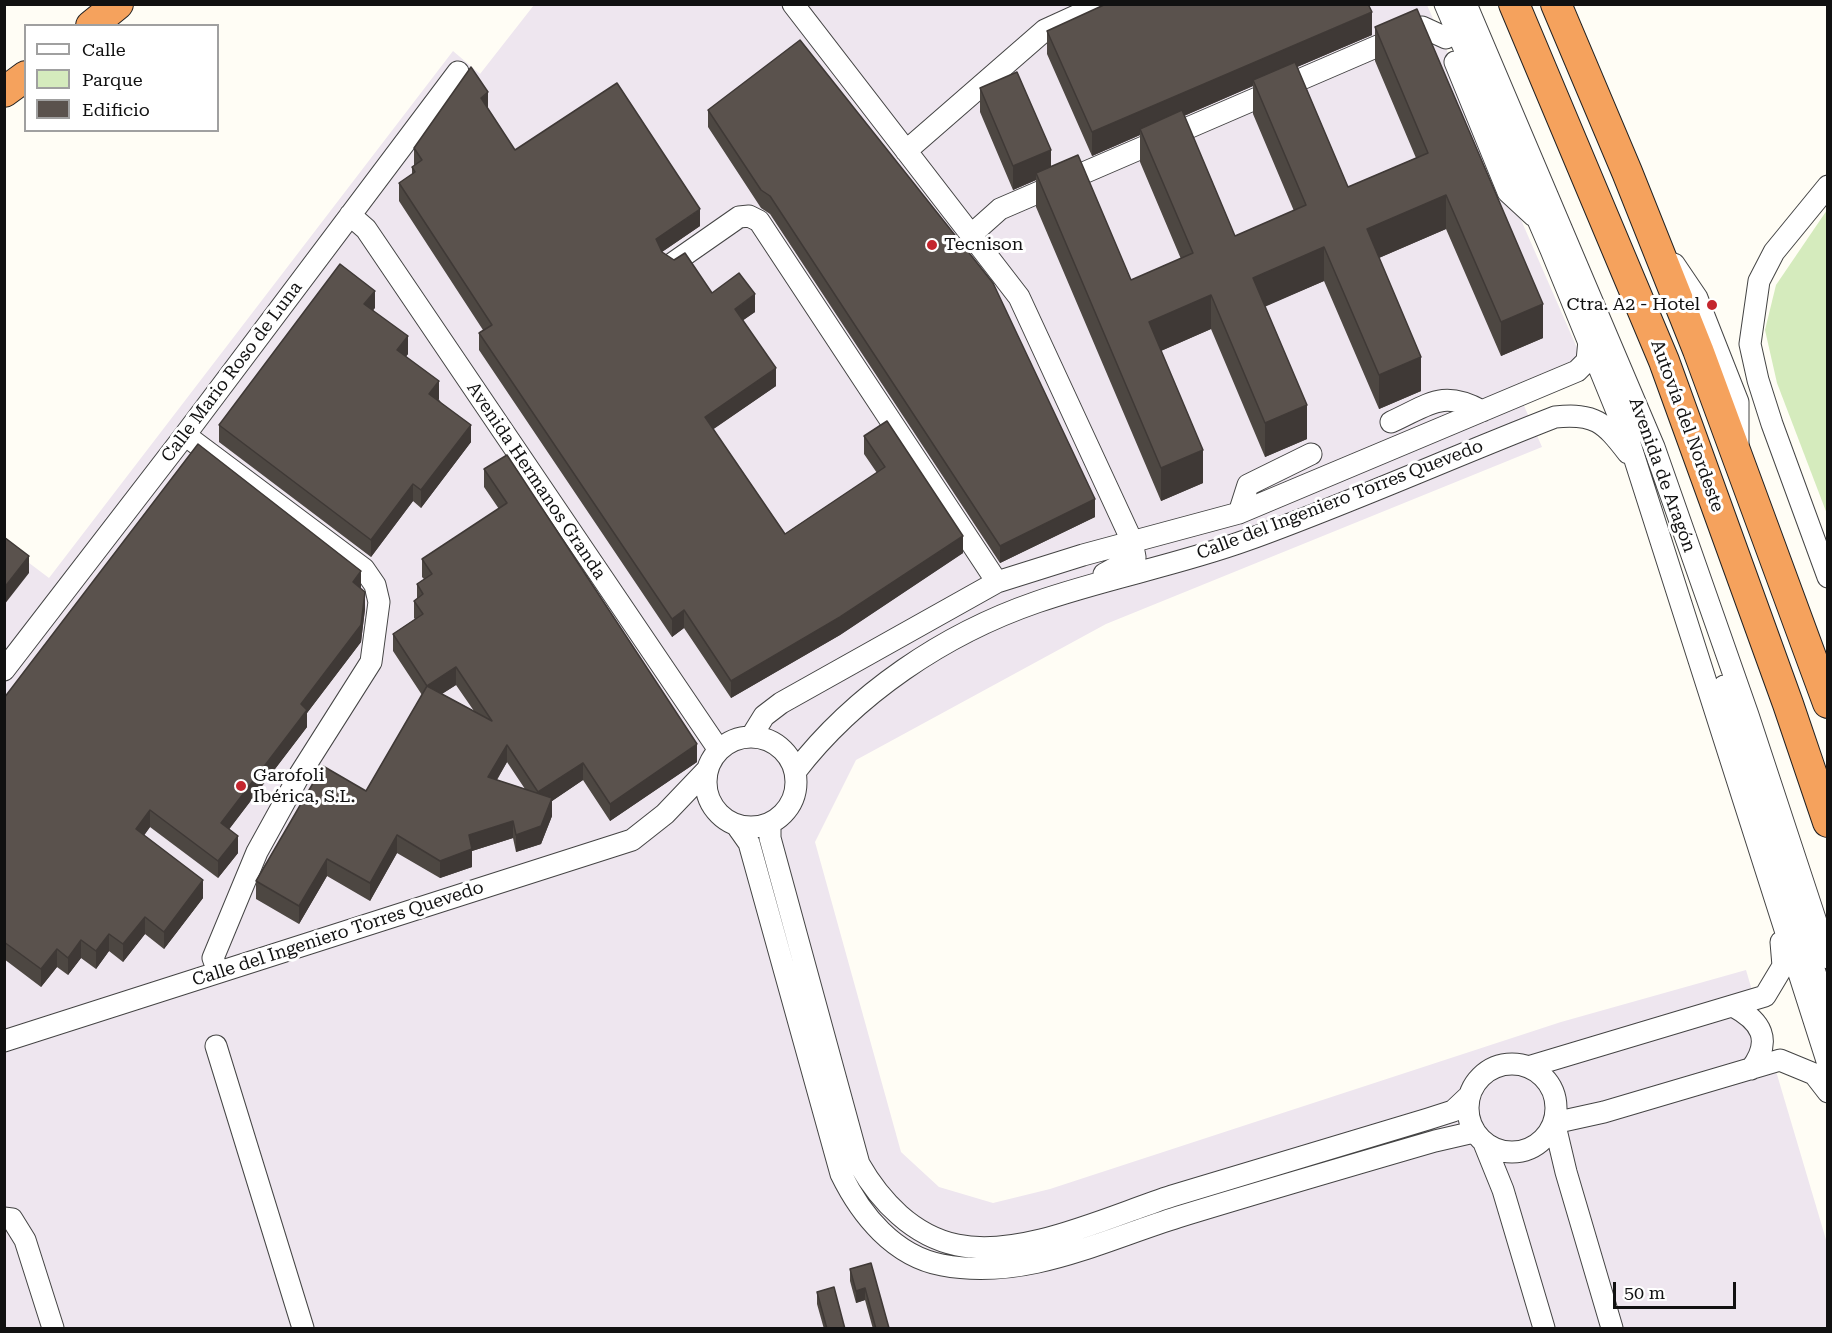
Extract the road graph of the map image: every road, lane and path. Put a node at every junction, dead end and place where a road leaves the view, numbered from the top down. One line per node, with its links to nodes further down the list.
1 (118, 4): 7 (highway)
2 (793, 4): 11 (street)
3 (1102, 4): 11 (street)
4 (1514, 4): 36 (highway, Autovía del Nordeste)
5 (1556, 4): 29 (highway, Autovía del Nordeste)
6 (1452, 17): 14 (street); 16 (street); 20 (street, Avenida de Aragón)
7 (93, 24)
8 (458, 72): 13 (street, Calle Mario Roso de Luna)
9 (24, 77): 10 (highway)
10 (4, 92)
11 (906, 151): 14 (street)
12 (1827, 186): 25 (street)
13 (350, 216): 19 (street, Calle Mario Roso de Luna); 31 (street, Avenida Hermanos Granda)
14 (972, 234): 24 (street)
15 (673, 263): 26 (street)
16 (1589, 340): 17 (street, Calle del Ingeniero Torres Quevedo); 22 (street)
17 (1482, 411): 18 (street); 23 (street, Calle del Ingeniero Torres Quevedo)
18 (1391, 422)
19 (185, 435): 28 (street, Calle Mario Roso de Luna); 41 (street)
20 (1654, 447): 40 (street, Avenida de Aragón); 43 (street)
21 (1311, 454): 23 (street)
22 (1636, 463): 27 (street, Calle del Ingeniero Torres Quevedo); 39 (street)
23 (1239, 513): 24 (street, Calle del Ingeniero Torres Quevedo)
24 (1132, 542): 26 (street, Calle del Ingeniero Torres Quevedo); 27 (street)
25 (1827, 577)
26 (997, 582): 30 (street, Calle del Ingeniero Torres Quevedo)
27 (1072, 592): 33 (street, Calle del Ingeniero Torres Quevedo)
28 (4, 670)
29 (1827, 703)
30 (751, 737): 31 (street); 33 (street)
31 (719, 750): 32 (street)
32 (707, 770): 34 (street); 35 (street, Calle del Ingeniero Torres Quevedo)
33 (795, 771): 37 (street)
34 (716, 811): 35 (street); 38 (street)
35 (665, 814): 41 (street, Calle del Ingeniero Torres Quevedo)
36 (1827, 822)
37 (770, 824): 38 (street); 50 (street)
38 (737, 826): 52 (street)
39 (1778, 909): 42 (street); 46 (street)
40 (1827, 958)
41 (218, 972): 44 (street, Calle del Ingeniero Torres Quevedo)
42 (1732, 1006): 47 (street); 48 (street)
43 (1827, 1013)
44 (4, 1041)
45 (216, 1046): 55 (street)
46 (1827, 1064)
47 (1528, 1067): 50 (street); 51 (street)
48 (1751, 1069): 49 (street); 51 (street)
49 (1827, 1092)
50 (1470, 1095): 52 (street)
51 (1553, 1125): 52 (street); 57 (street)
52 (1479, 1137): 56 (street)
53 (4, 1218): 54 (street)
54 (53, 1329)
55 (303, 1329)
56 (1544, 1329)
57 (1612, 1329)

